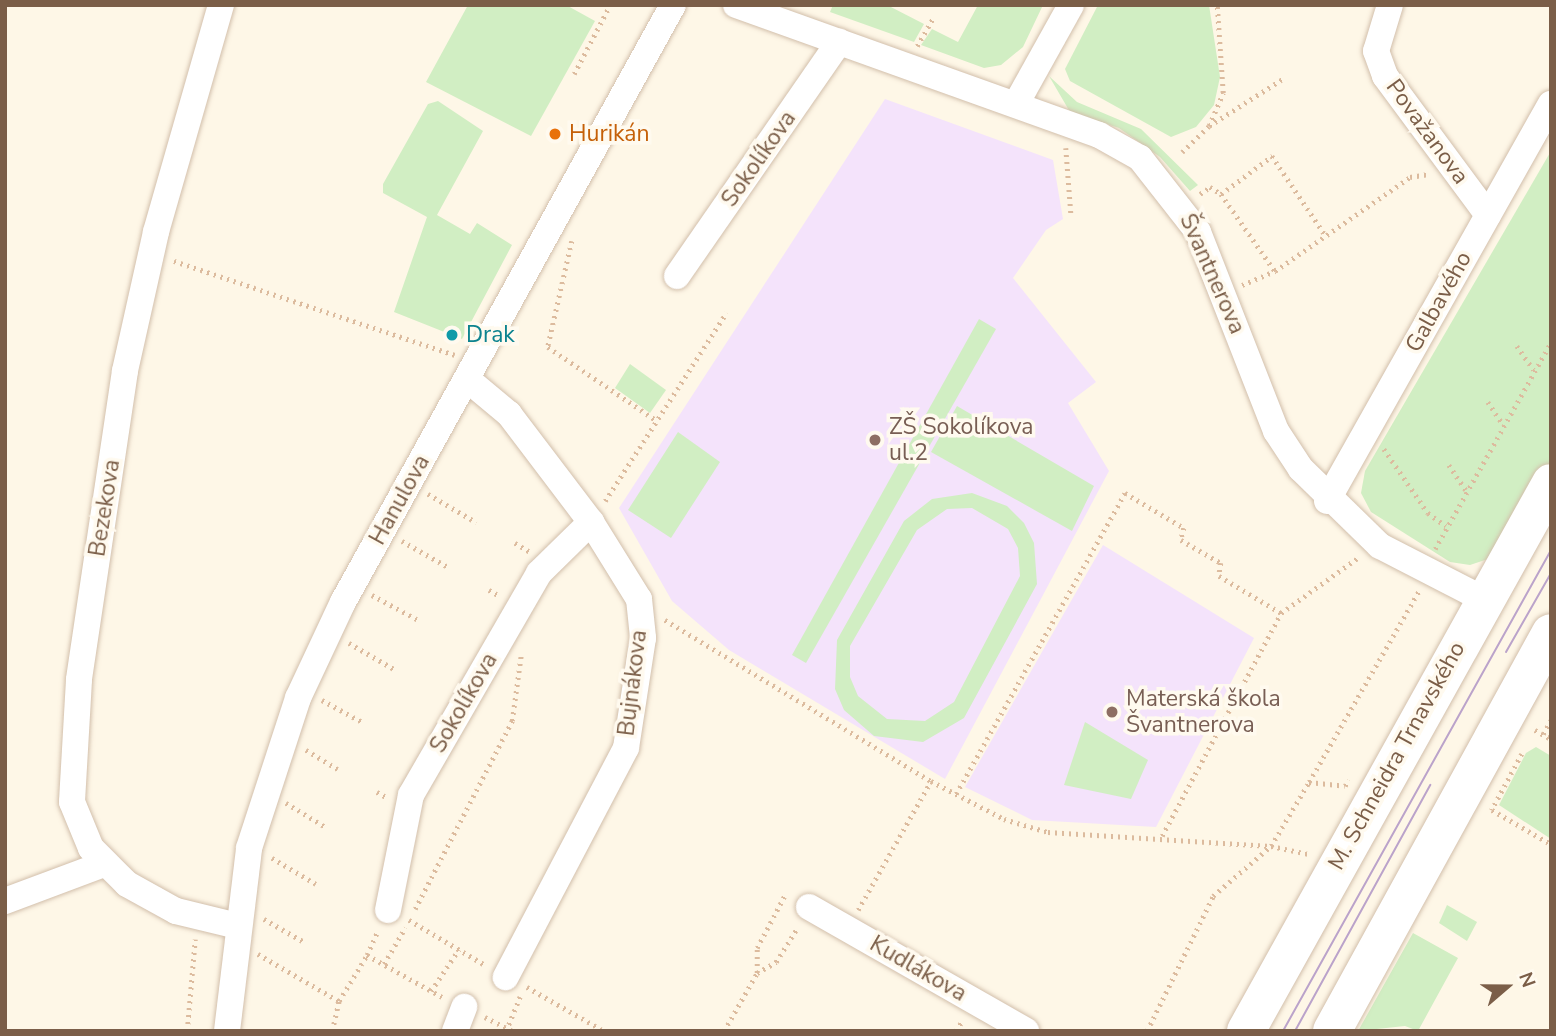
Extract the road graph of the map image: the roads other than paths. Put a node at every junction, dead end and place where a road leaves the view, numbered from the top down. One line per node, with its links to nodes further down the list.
1 (221, 5): 17 (street, Bezekova)
2 (673, 5): 11 (street, Hanulova)
3 (736, 5): 6 (street, Švantnerova)
4 (1070, 5): 7 (street)
5 (1391, 5): 9 (street, Považanova)
6 (839, 42): 7 (street, Švantnerova); 10 (street, Sokolíkova)
7 (1016, 104): 13 (street, Švantnerova)
8 (1551, 104): 9 (street, Galbavého)
9 (1488, 215): 13 (street, Galbavého)
10 (677, 276)
11 (462, 368): 14 (street, Bujnákova); 21 (street, Hanulova)
12 (1551, 483): 15 (main road, M. Schneidra Trnavského)
13 (1326, 501): 15 (street, Švantnerova)
14 (596, 514): 20 (street, Sokolíkova); 22 (street, Bujnákova)
15 (1485, 600): 25 (main road, M. Schneidra Trnavského)
16 (1551, 634): 26 (main road)
17 (104, 864): 18 (street); 21 (street, Bezekova)
18 (5, 901)
19 (809, 907): 24 (street, Kudlákova)
20 (388, 910)
21 (249, 921): 23 (street, Hanulova)
22 (515, 982)
23 (228, 1031)
24 (1026, 1031)
25 (1246, 1031)
26 (1332, 1031)

